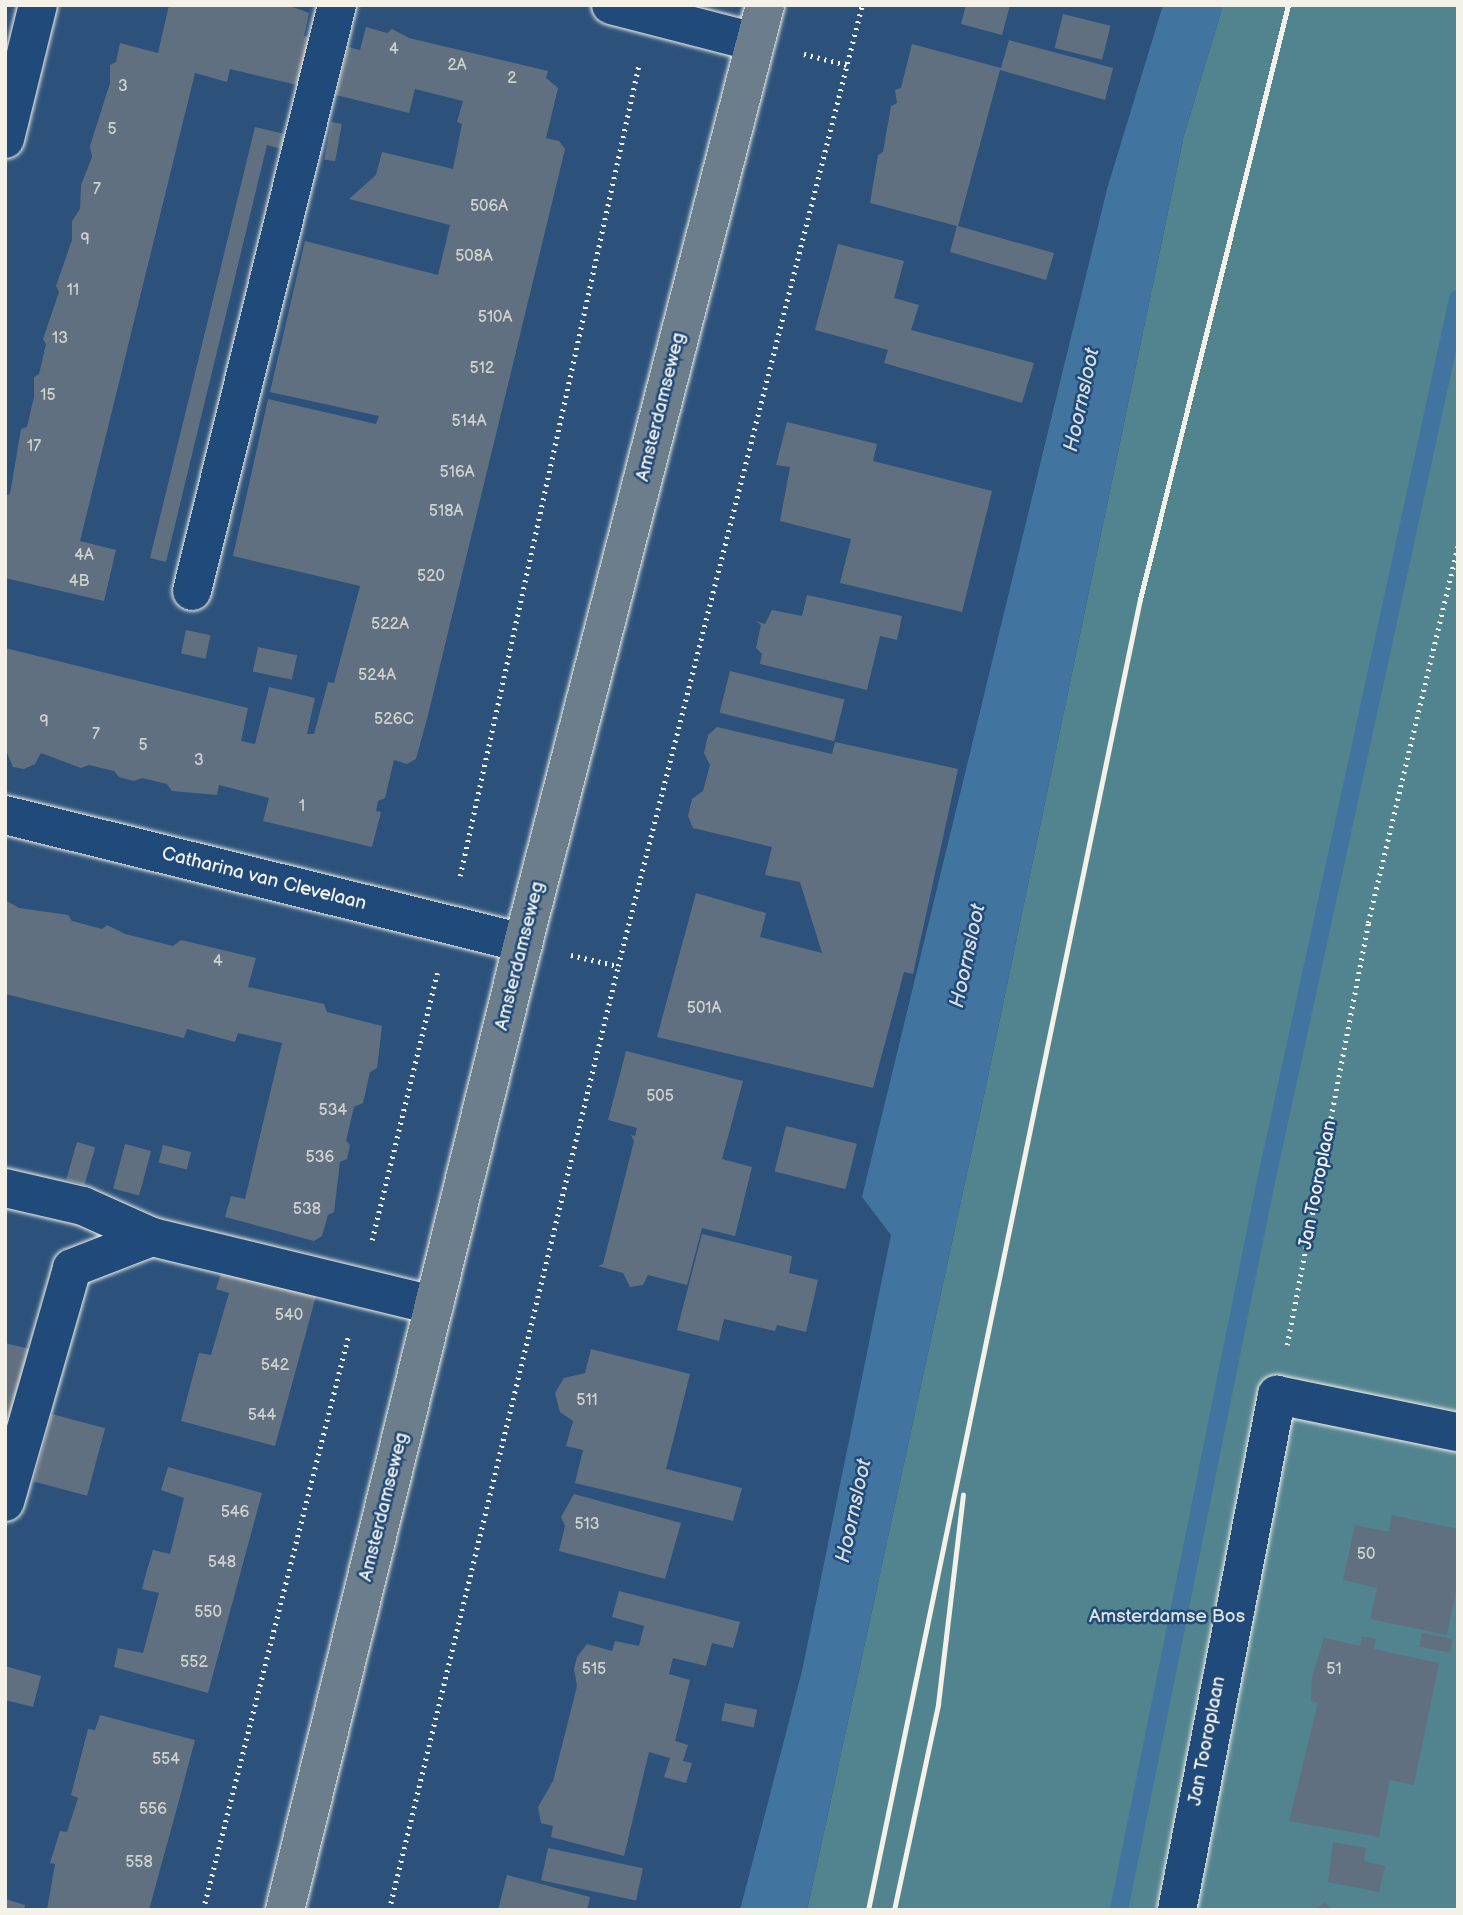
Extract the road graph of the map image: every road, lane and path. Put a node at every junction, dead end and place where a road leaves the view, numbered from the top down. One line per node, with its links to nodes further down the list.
1 (38, 5): 7 (street)
2 (337, 5): 9 (street)
3 (611, 5): 6 (street)
4 (765, 5): 6 (main road, Amsterdamseweg)
5 (862, 5): 19 (path)
6 (755, 42): 11 (main road, Amsterdamseweg)
7 (5, 139)
8 (1458, 545): 15 (path, Jan Tooroplaan)
9 (192, 591)
10 (5, 815): 11 (street, Catharina van Clevelaan)
11 (523, 943): 14 (main road, Amsterdamseweg)
12 (5, 1188): 13 (street)
13 (152, 1237): 14 (street); 17 (street)
14 (434, 1305): 18 (main road, Amsterdamseweg)
15 (1277, 1395): 16 (street); 20 (street, Jan Tooroplaan)
16 (1458, 1432)
17 (5, 1502)
18 (285, 1910)
19 (388, 1910)
20 (1177, 1910)

